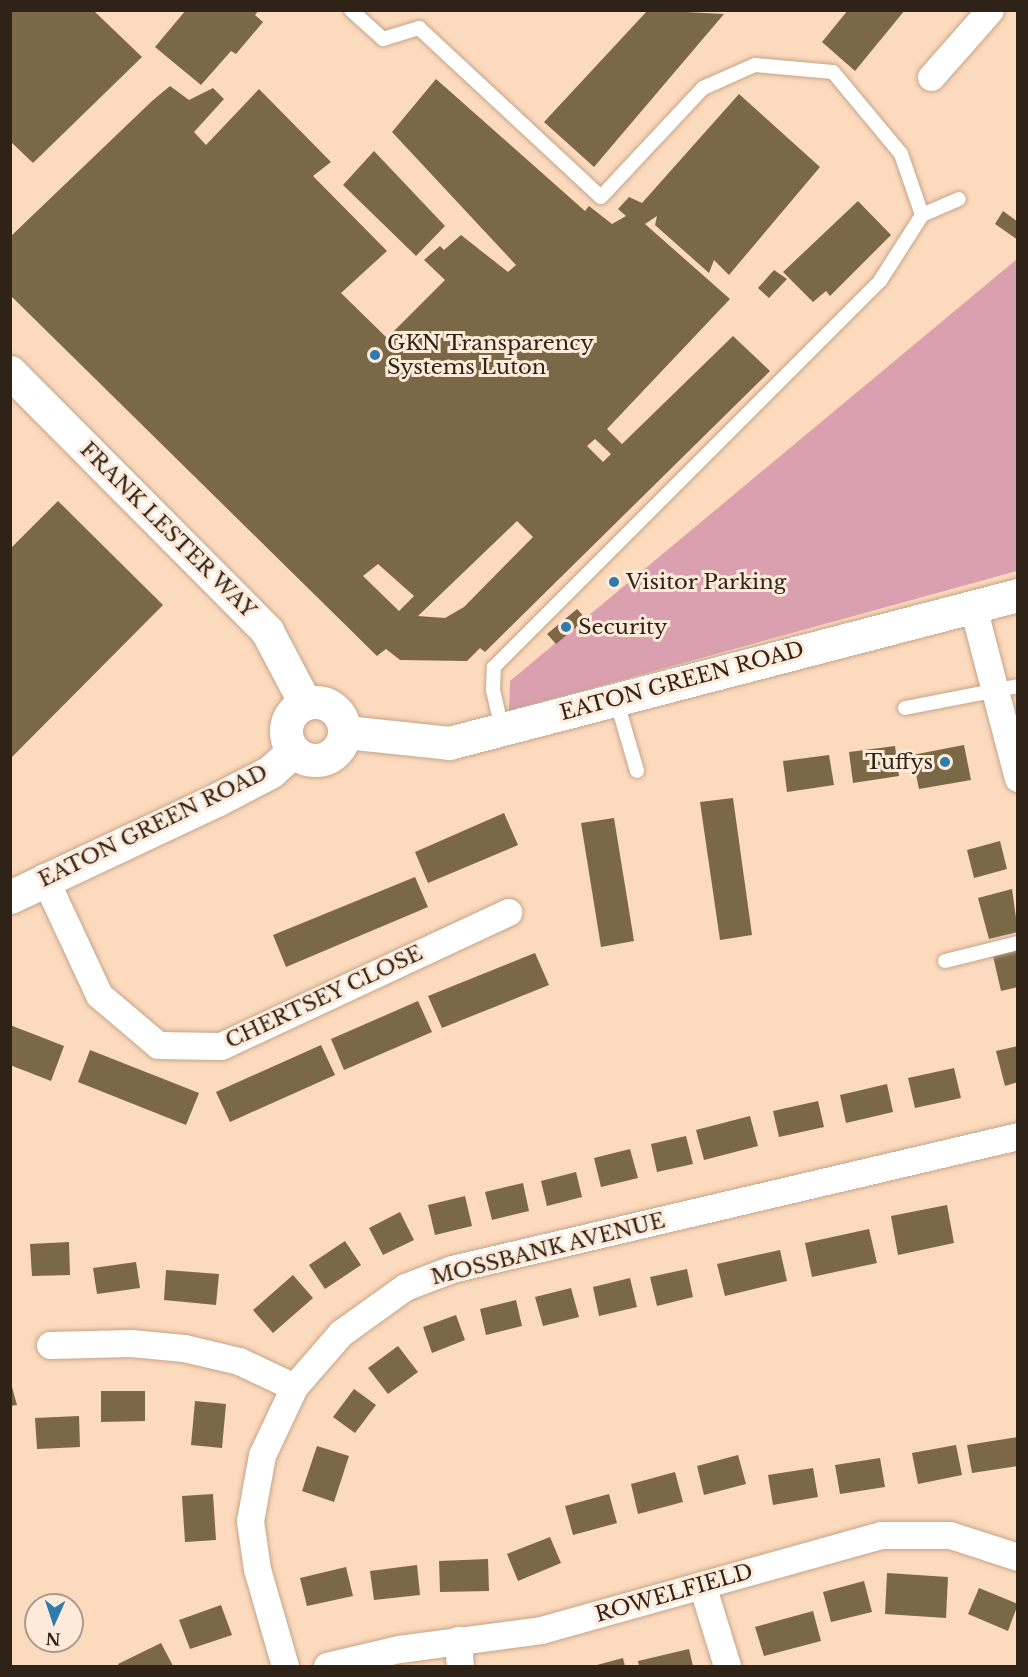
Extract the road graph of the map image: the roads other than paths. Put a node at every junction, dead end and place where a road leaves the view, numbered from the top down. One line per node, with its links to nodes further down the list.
1 (351, 10): 5 (lane)
2 (990, 10): 3 (street)
3 (931, 77)
4 (959, 199): 5 (lane)
5 (922, 215): 13 (lane)
6 (10, 372): 11 (street, FRANK LESTER WAY)
7 (1017, 595): 8 (street, EATON GREEN ROAD)
8 (973, 607): 9 (street); 10 (street, EATON GREEN ROAD)
9 (1006, 690): 12 (lane); 17 (street)
10 (616, 697): 13 (street, EATON GREEN ROAD); 16 (lane)
11 (305, 703): 14 (street); 15 (street)
12 (905, 708)
13 (502, 729): 14 (street, EATON GREEN ROAD)
14 (345, 732): 15 (street)
15 (293, 752): 18 (street, EATON GREEN ROAD)
16 (637, 771)
17 (1017, 778)
18 (44, 877): 19 (street, EATON GREEN ROAD); 20 (street, CHERTSEY CLOSE)
19 (10, 897)
20 (508, 912)
21 (1017, 943): 22 (lane)
22 (945, 961)
23 (1017, 1136): 25 (street, MOSSBANK AVENUE)
24 (50, 1345): 25 (street)
25 (294, 1387): 29 (street, MOSSBANK AVENUE)
26 (1017, 1557): 27 (street, ROWELFIELD)
27 (702, 1585): 28 (street, ROWELFIELD); 31 (street)
28 (459, 1653): 30 (street, ROWELFIELD)
29 (285, 1666)
30 (327, 1666)
31 (727, 1666)

